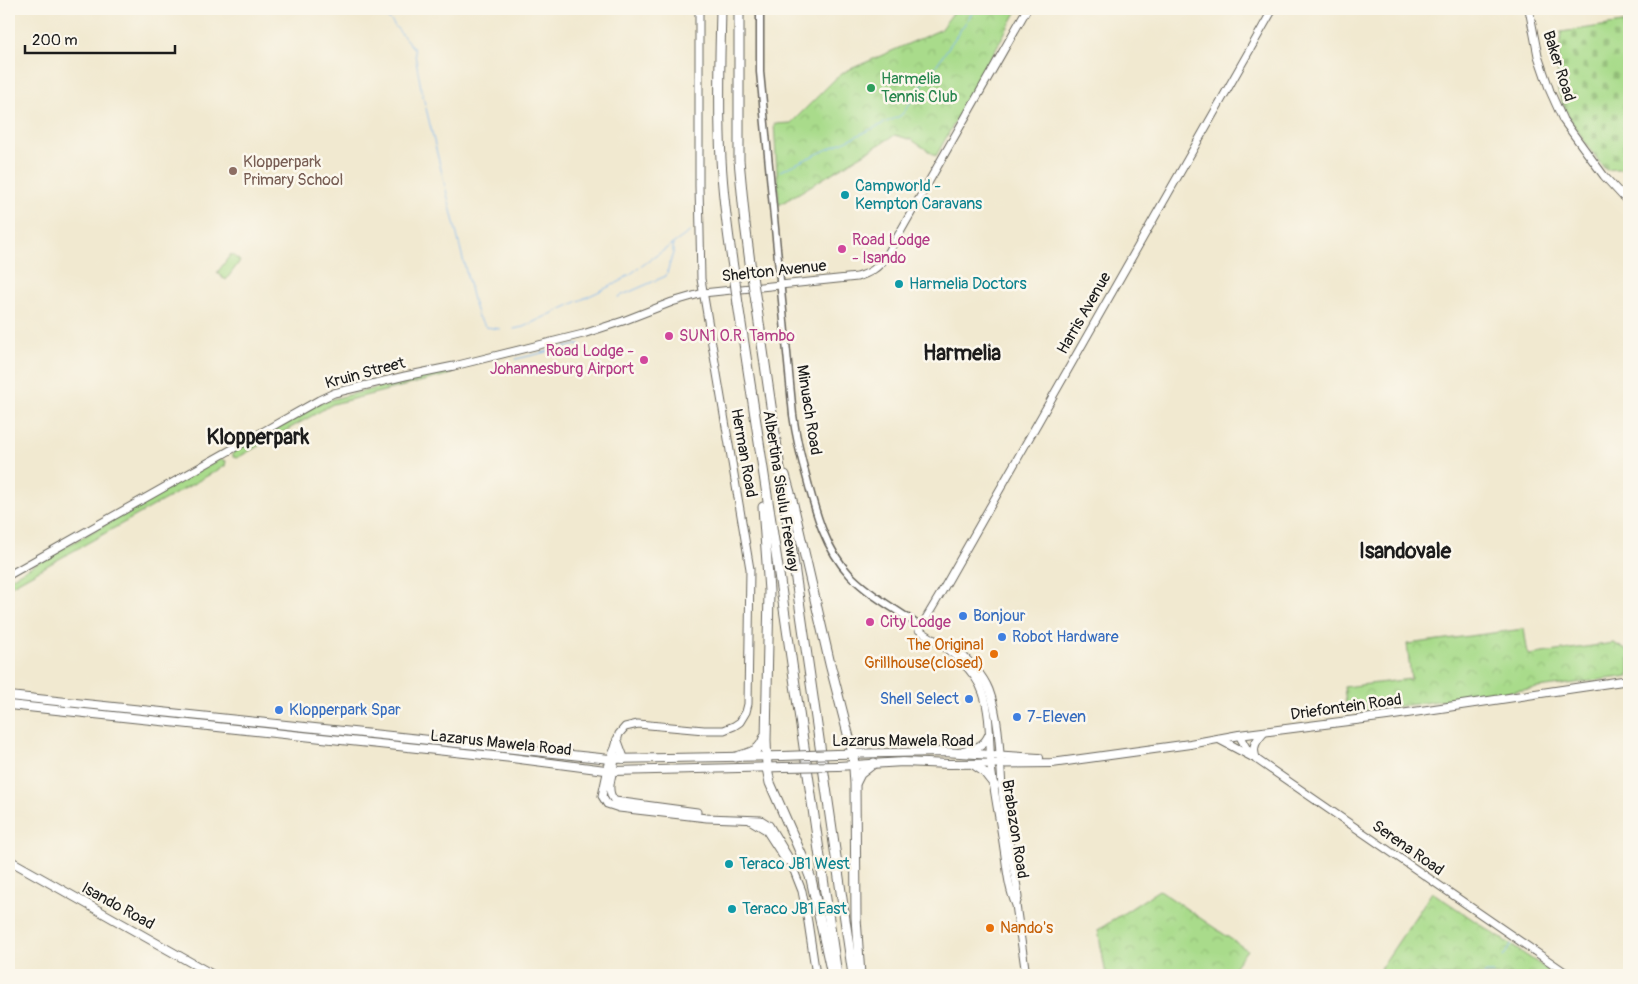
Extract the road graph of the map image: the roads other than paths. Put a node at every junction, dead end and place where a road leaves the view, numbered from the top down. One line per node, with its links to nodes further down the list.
1 (701, 9): 10 (main road, Herman Road)
2 (720, 9): 12 (highway, Albertina Sisulu Freeway, bridge)
3 (739, 9): 11 (highway, Albertina Sisulu Freeway, bridge)
4 (760, 9): 9 (street, Minuach Road)
5 (1027, 9): 9 (main road, Shelton Avenue)
6 (1273, 9): 14 (main road, Harris Avenue)
7 (1529, 9): 8 (main road, Baker Road)
8 (1629, 204)
9 (780, 284): 10 (main road, Shelton Avenue); 14 (street, Minuach Road)
10 (703, 293): 13 (main road, Kruin Street); 25 (main road, Herman Road)
11 (780, 461): 26 (highway); 50 (highway, Albertina Sisulu Freeway)
12 (764, 484): 19 (highway); 49 (highway, Albertina Sisulu Freeway)
13 (9, 575)
14 (918, 626): 22 (main road); 28 (main road)
15 (1629, 680): 21 (main road, Driefontein Road)
16 (9, 696): 18 (main road, Lazarus Mawela Road)
17 (9, 705): 20 (main road, Lazarus Mawela Road)
18 (238, 720): 20 (main road); 32 (main road, Lazarus Mawela Road)
19 (767, 724): 29 (highway); 30 (highway)
20 (266, 732): 40 (main road, Lazarus Mawela Road)
21 (1264, 732): 23 (main road, Driefontein Road); 31 (main road)
22 (989, 735): 27 (main road); 28 (main road)
23 (1239, 735): 24 (main road, Driefontein Road); 31 (main road, Serena Road)
24 (1218, 739): 31 (main road); 33 (main road, Driefontein Road)
25 (616, 744): 32 (main road); 32 (main road, Herman Road)
26 (853, 753): 27 (main road, Lazarus Mawela Road); 29 (main road, Lazarus Mawela Road, bridge); 38 (highway)
27 (959, 753): 28 (main road, Lazarus Mawela Road)
28 (995, 755): 33 (main road, Driefontein Road); 36 (main road, Brabazon Road); 37 (main road, Brabazon Road)
29 (767, 756): 30 (main road, Lazarus Mawela Road); 39 (highway)
30 (736, 757): 32 (main road, Lazarus Mawela Road)
31 (1254, 758): 53 (main road, Serena Road)
32 (616, 759): 40 (main road, Herman Road)
33 (1066, 760): 37 (main road, Driefontein Road)
34 (874, 763): 35 (main road, Lazarus Mawela Road); 38 (main road, Lazarus Mawela Road); 41 (highway)
35 (974, 764): 36 (main road, Lazarus Mawela Road); 42 (main road)
36 (991, 764): 37 (main road, Driefontein Road); 42 (main road, Brabazon Road)
37 (1000, 764): 45 (main road, Brabazon Road)
38 (854, 765): 39 (main road, Lazarus Mawela Road, bridge); 41 (highway)
39 (767, 768): 40 (main road, Lazarus Mawela Road); 48 (highway)
40 (610, 770): 43 (main road); 43 (main road)
41 (855, 784): 51 (highway)
42 (995, 786): 45 (main road, Brabazon Road)
43 (717, 818): 47 (main road)
44 (9, 860): 46 (main road, Isando Road)
45 (1016, 905): 52 (main road, Brabazon Road)
46 (213, 975)
47 (816, 975)
48 (832, 975)
49 (837, 975)
50 (853, 975)
51 (860, 975)
52 (1026, 975)
53 (1569, 975)

